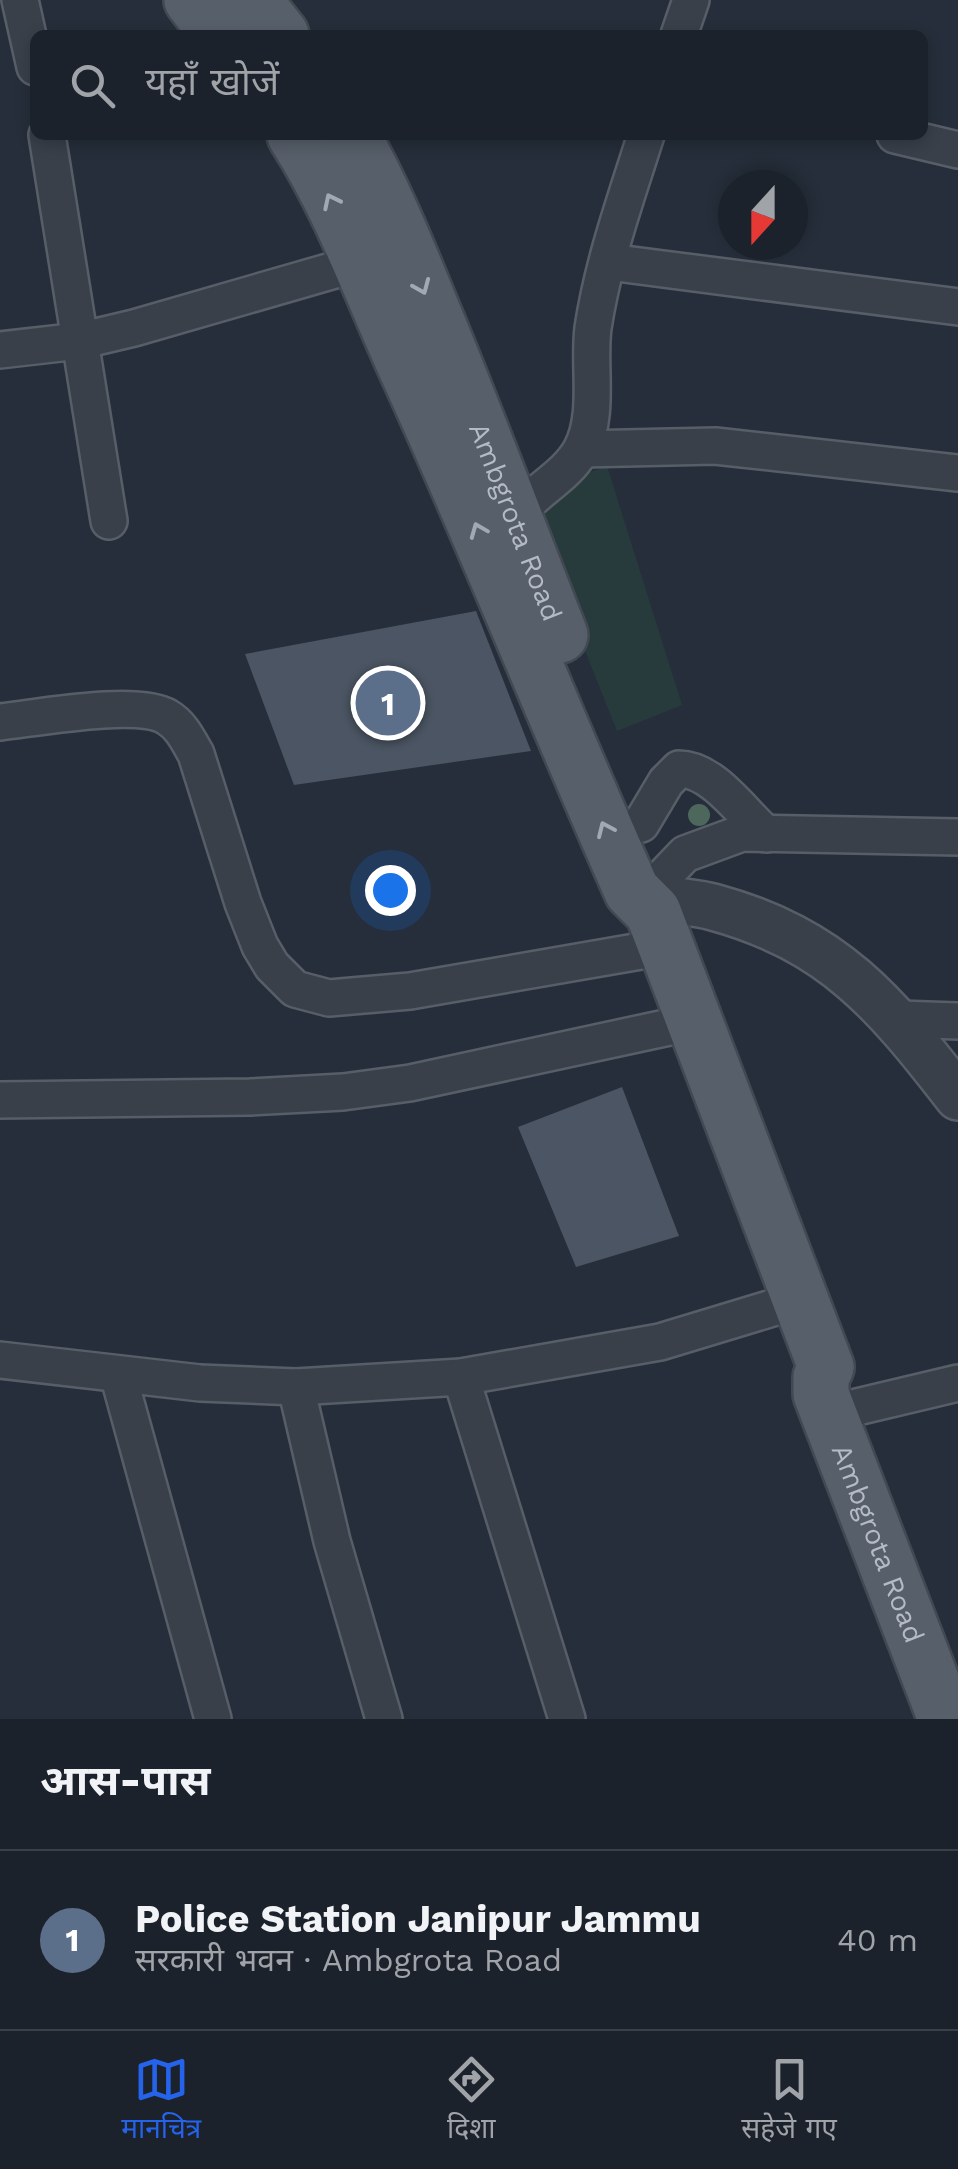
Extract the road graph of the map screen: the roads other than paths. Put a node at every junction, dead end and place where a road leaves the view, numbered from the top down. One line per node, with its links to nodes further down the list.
1 (20, 0): 8 (street)
2 (192, 0): 5 (main road)
3 (253, 0): 6 (main road)
4 (691, 0): 7 (street)
5 (215, 30)
6 (277, 30)
7 (681, 30)
8 (30, 45)
9 (48, 140): 18 (street)
10 (298, 140): 16 (main road, one-way to 10)
11 (355, 140): 22 (main road, Ambgrota Road, one-way to 22)
12 (645, 140): 15 (street)
13 (916, 140): 14 (street)
14 (958, 150)
15 (608, 262): 17 (street); 20 (street)
16 (359, 264): 18 (street); 28 (main road, one-way to 16)
17 (958, 307)
18 (79, 341): 19 (street); 23 (street)
19 (0, 350)
20 (582, 449): 21 (street); 22 (street)
21 (958, 474)
22 (516, 516): 25 (main road, Ambgrota Road)
23 (109, 521)
24 (0, 722): 28 (street)
25 (642, 824): 26 (street); 28 (main road, Ambgrota Road)
26 (766, 834): 27 (street); 28 (street)
27 (958, 837)
28 (660, 909): 29 (street); 31 (main road)
29 (898, 1019): 30 (street); 32 (street)
30 (958, 1020)
31 (693, 1022): 33 (street); 34 (main road)
32 (958, 1097)
33 (0, 1100)
34 (802, 1299): 37 (street); 39 (main road)
35 (0, 1360): 36 (street)
36 (118, 1374): 40 (street); 42 (street)
37 (460, 1377): 40 (street); 44 (street)
38 (958, 1383): 39 (street)
39 (841, 1387): 41 (main road); 45 (main road, Ambgrota Road)
40 (296, 1388): 43 (street)
41 (958, 1667)
42 (213, 1719)
43 (384, 1719)
44 (566, 1719)
45 (946, 1719)

